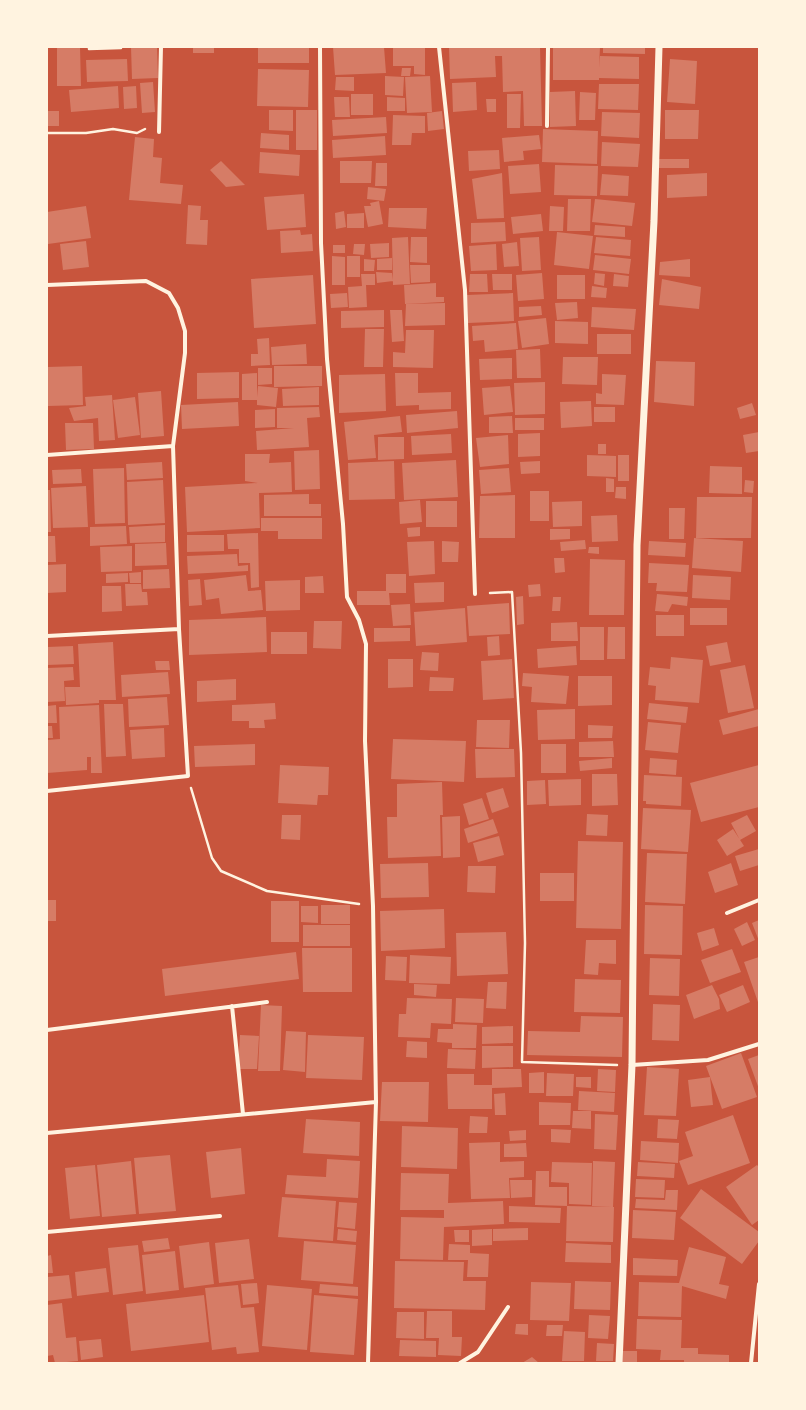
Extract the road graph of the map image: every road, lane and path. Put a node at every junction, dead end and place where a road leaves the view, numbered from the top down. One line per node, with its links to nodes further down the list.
1 (89, 47): 7 (path)
2 (161, 47): 9 (street)
3 (320, 47): 20 (street)
4 (439, 47): 14 (street)
5 (548, 47): 8 (street)
6 (659, 47): 26 (street)
7 (121, 48)
8 (548, 126)
9 (159, 132): 10 (path)
10 (47, 133)
11 (47, 285): 12 (street)
12 (173, 446): 13 (street); 15 (street)
13 (47, 456)
14 (475, 594): 26 (path)
15 (179, 629): 16 (street); 17 (street)
16 (47, 636)
17 (188, 776): 18 (street); 20 (path)
18 (47, 791)
19 (759, 900): 21 (street)
20 (373, 906): 27 (street)
21 (727, 913)
22 (267, 1002): 23 (street)
23 (232, 1006): 24 (street); 28 (street)
24 (47, 1030)
25 (759, 1044): 26 (street)
26 (632, 1065): 36 (street)
27 (376, 1102): 28 (street); 34 (street)
28 (244, 1114): 29 (street)
29 (47, 1133)
30 (220, 1216): 31 (street)
31 (47, 1232)
32 (759, 1284): 37 (street)
33 (508, 1307): 35 (street)
34 (368, 1363)
35 (460, 1363)
36 (619, 1363)
37 (751, 1363)

